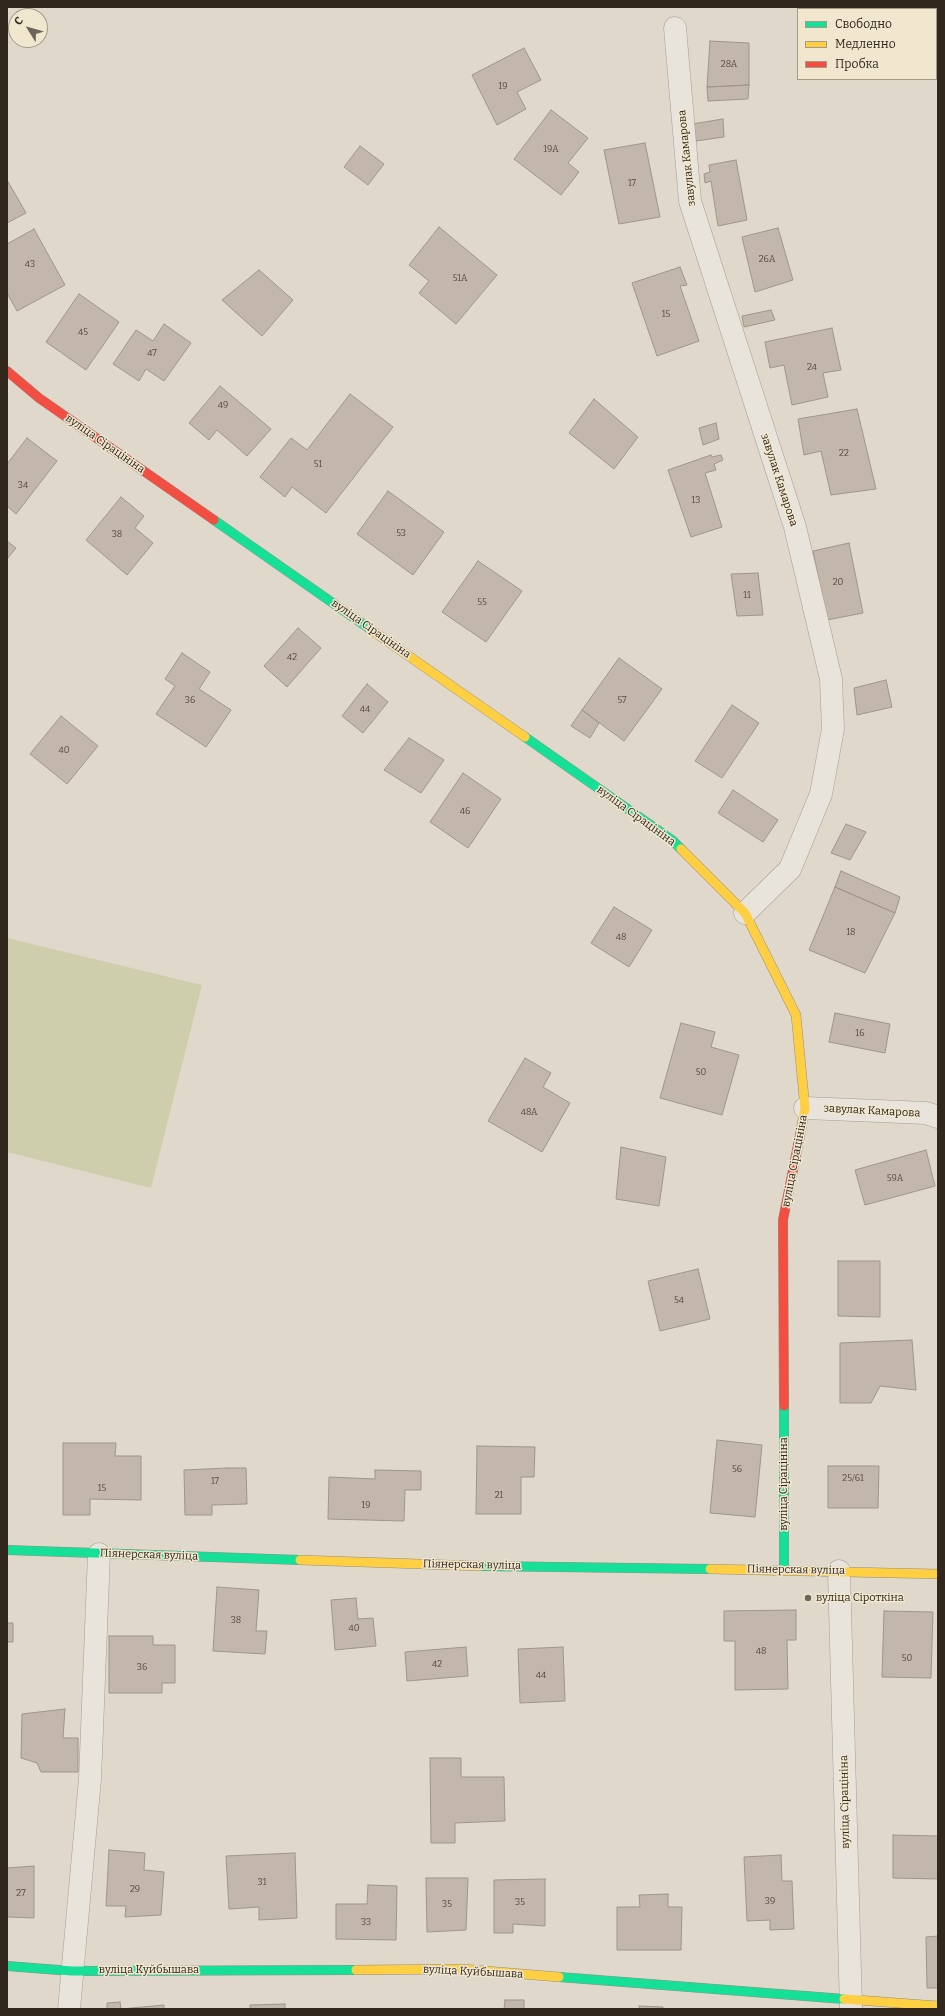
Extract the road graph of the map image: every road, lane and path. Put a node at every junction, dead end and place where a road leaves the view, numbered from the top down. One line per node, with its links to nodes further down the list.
1 (675, 28): 3 (street, завулак Камарова)
2 (7, 372): 3 (street, вуліца Сірацініна)
3 (745, 913): 4 (street, вуліца Сірацініна)
4 (805, 1108): 5 (street, завулак Камарова); 8 (street, вуліца Сірацініна)
5 (938, 1118)
6 (7, 1550): 7 (street, Піянерская вуліца)
7 (99, 1554): 8 (street, Піянерская вуліца); 12 (street)
8 (784, 1570): 9 (street, Піянерская вуліца)
9 (839, 1571): 10 (street, Піянерская вуліца); 13 (street, вуліца Сірацініна)
10 (938, 1574)
11 (7, 1966): 12 (street, вуліца Куйбышава)
12 (72, 1970): 13 (street, вуліца Куйбышава); 15 (street)
13 (850, 2005): 14 (street, вуліца Куйбышава)
14 (938, 2006)
15 (69, 2009)

